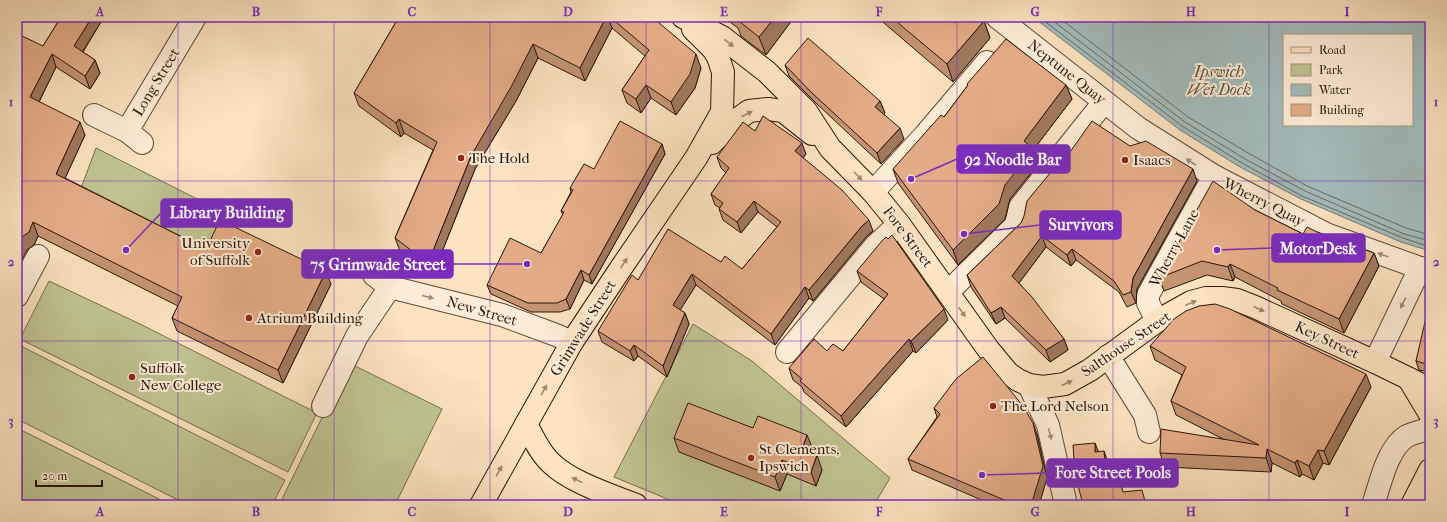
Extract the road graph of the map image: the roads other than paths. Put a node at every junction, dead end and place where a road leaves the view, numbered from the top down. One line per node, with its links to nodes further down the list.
1 (682, 17): 8 (main road, Fore Street, one-way to 8); 9 (main road, Grimwade Street)
2 (996, 17): 4 (street, Neptune Quay)
3 (200, 20): 6 (street, Long Street)
4 (1014, 30): 5 (street, Neptune Quay); 11 (street)
5 (1104, 102): 7 (street, Neptune Quay); 17 (street)
6 (94, 115)
7 (1138, 128): 10 (street, Wherry Quay, one-way to 7)
8 (830, 148): 9 (main road, Grimwade Street, one-way to 8); 11 (main road, Fore Street, one-way to 11)
9 (696, 158): 21 (main road, Grimwade Street, one-way to 9)
10 (1214, 176): 15 (street, Wherry Quay, one-way to 10); 20 (street, Wherry Lane)
11 (873, 192): 12 (main road, Fore Street)
12 (899, 224): 17 (main road, Fore Street); 22 (street)
13 (38, 256): 18 (street)
14 (371, 266): 16 (street)
15 (1425, 269): 24 (street, one-way to 24)
16 (390, 287): 21 (street, New Street, one-way to 21); 28 (street)
17 (948, 292): 26 (main road, Fore Street, one-way to 26)
18 (17, 296)
19 (1222, 298): 20 (main road, Salthouse Street, one-way to 19); 24 (main road, Key Street, one-way to 24)
20 (1157, 321): 23 (main road, Salthouse Street)
21 (572, 342): 30 (main road, Grimwade Street, one-way to 21)
22 (787, 352)
23 (1108, 356): 26 (main road, Salthouse Street, one-way to 23); 32 (street)
24 (1375, 362): 25 (main road, Key Street)
25 (1409, 379): 27 (main road, Key Street); 29 (main road)
26 (1029, 385): 36 (street, one-way to 36)
27 (1430, 389)
28 (323, 406)
29 (1430, 414)
30 (526, 424): 34 (main road, Grimwade Street, one-way to 30); 35 (main road, one-way to 30)
31 (1430, 428): 37 (street)
32 (1149, 432)
33 (1430, 470): 38 (main road)
34 (481, 505)
35 (636, 505)
36 (1066, 505)
37 (1373, 505)
38 (1412, 505)

